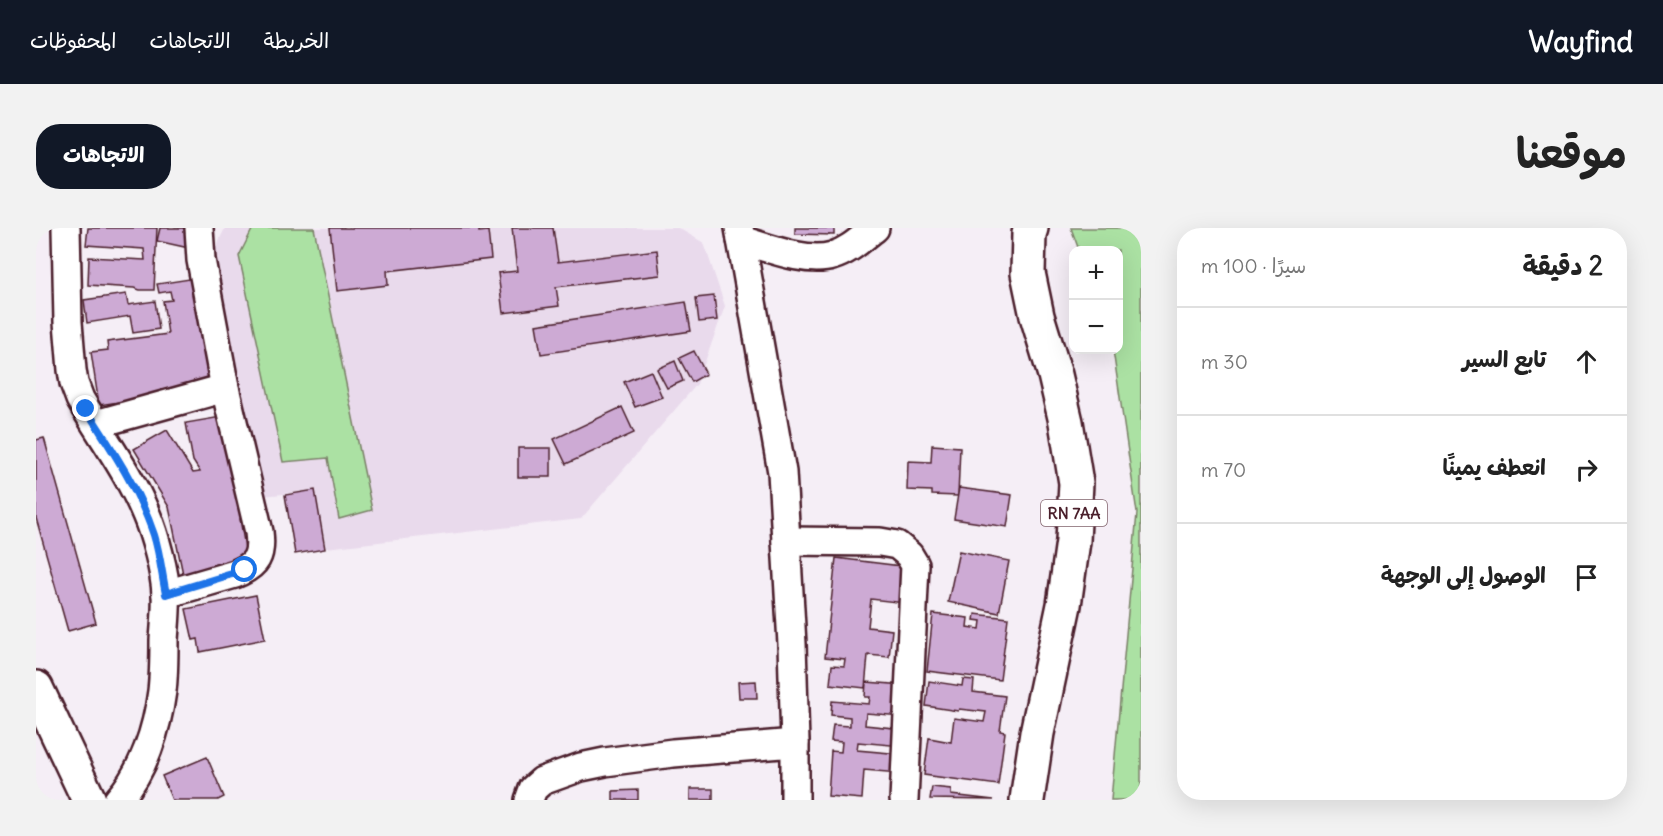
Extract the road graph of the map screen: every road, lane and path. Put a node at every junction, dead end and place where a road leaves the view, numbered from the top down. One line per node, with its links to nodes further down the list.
1 (66, 228): 7 (street)
2 (199, 228): 6 (street)
3 (875, 228): 5 (street)
4 (1031, 228): 17 (main road, RN 7AA)
5 (740, 234): 8 (street)
6 (225, 388): 7 (street); 9 (street)
7 (96, 424): 9 (street)
8 (786, 541): 11 (street); 16 (street)
9 (166, 594): 13 (street)
10 (36, 688): 12 (main road)
11 (795, 743): 14 (street); 15 (street)
12 (89, 800)
13 (118, 800)
14 (529, 800)
15 (795, 800)
16 (904, 800)
17 (1027, 800)

